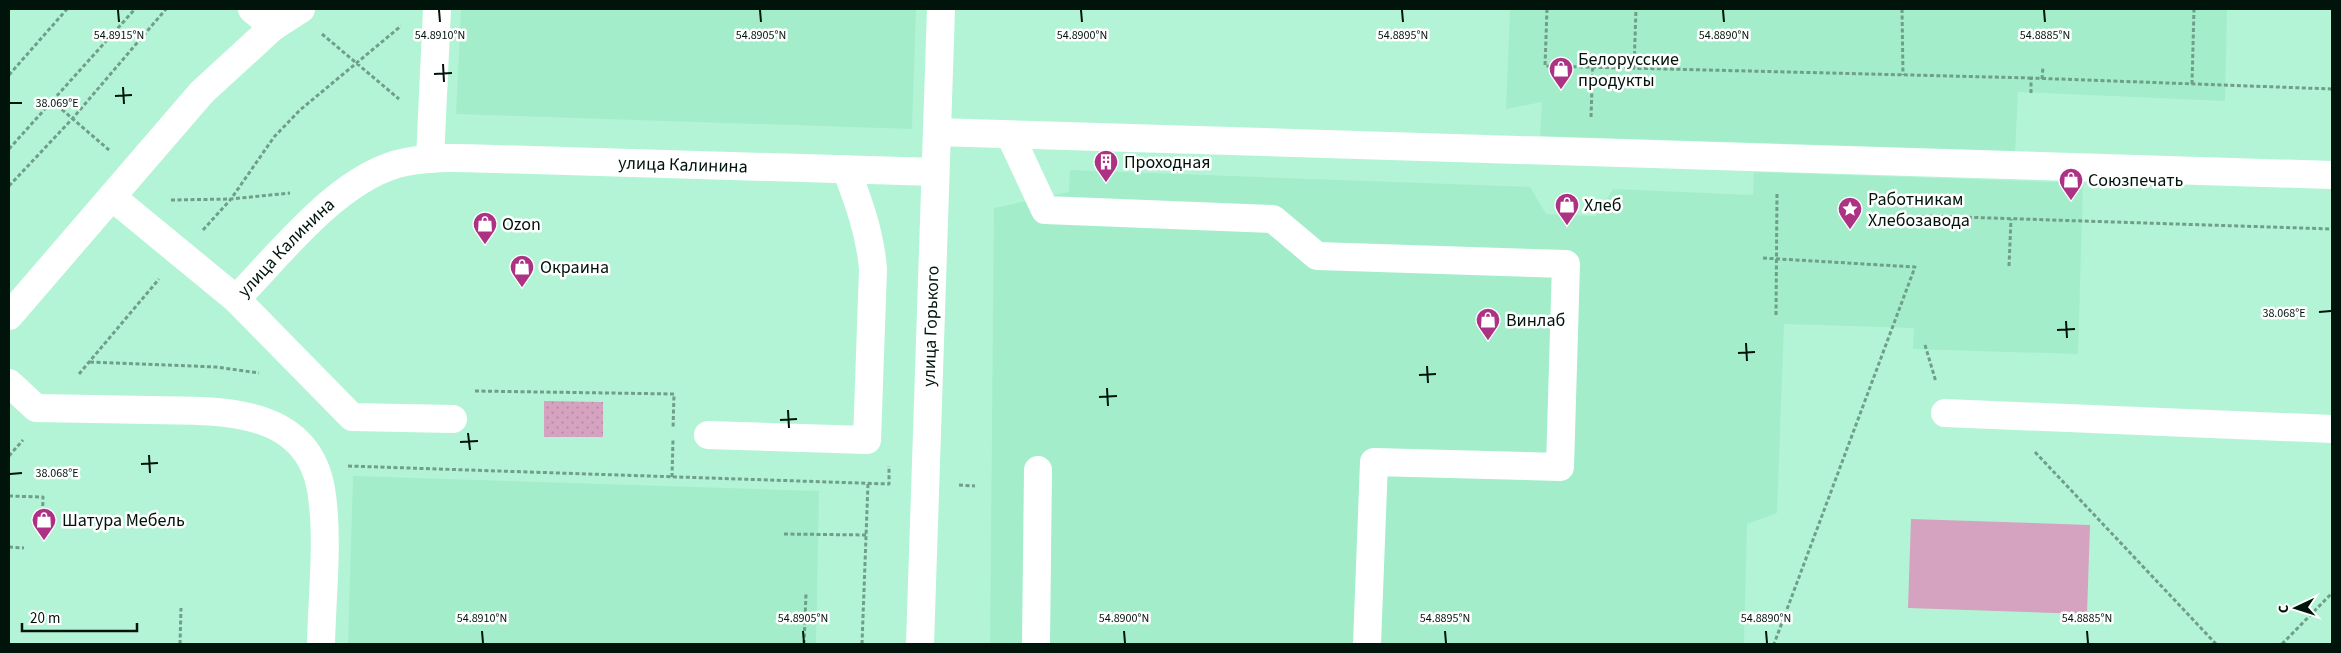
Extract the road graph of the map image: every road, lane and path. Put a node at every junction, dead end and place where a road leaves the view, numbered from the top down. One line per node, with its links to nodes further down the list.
1 (67, 9): 18 (path)
2 (135, 9): 25 (path)
3 (166, 9): 26 (path)
4 (252, 9): 11 (street)
5 (437, 9): 27 (street)
6 (941, 9): 28 (street, улица Горького)
7 (1547, 9): 15 (path)
8 (1636, 9): 17 (path)
9 (1902, 9): 19 (path)
10 (2194, 9): 22 (path)
11 (290, 16): 14 (path); 34 (street)
12 (408, 20): 14 (path)
13 (1593, 58): 15 (path)
14 (357, 62): 27 (path); 41 (path)
15 (1592, 67): 17 (path); 31 (path)
16 (2043, 67): 21 (path)
17 (1634, 68): 19 (path)
18 (9, 75)
19 (1903, 75): 20 (path)
20 (2030, 78): 21 (path); 24 (path)
21 (2042, 79): 22 (path)
22 (2192, 84): 23 (path)
23 (2332, 89)
24 (2031, 93)
25 (52, 101): 26 (path); 30 (path)
26 (73, 118): 34 (path); 38 (path)
27 (432, 127): 32 (street)
28 (936, 132): 29 (street); 35 (street, улица Горького)
29 (1010, 135): 31 (street); 81 (street)
30 (9, 150)
31 (1590, 152): 36 (street)
32 (430, 159): 33 (street, улица Калинина); 39 (street, улица Калинина)
33 (846, 169): 35 (street, улица Калинина); 61 (street)
34 (134, 172): 40 (street); 41 (path)
35 (936, 172): 79 (street, улица Горького)
36 (2332, 175)
37 (1777, 184): 47 (path)
38 (9, 186)
39 (350, 187): 41 (path); 49 (street, улица Калинина)
40 (112, 197): 45 (street, улица Калинина); 51 (street)
41 (231, 199): 45 (path)
42 (1916, 218): 43 (path)
43 (2011, 219): 44 (path); 48 (path)
44 (2332, 229)
45 (181, 254): 49 (street, улица Калинина); 52 (path)
46 (1763, 258): 47 (path)
47 (1776, 259): 50 (path); 82 (path)
48 (2009, 266)
49 (236, 299): 59 (street)
50 (1776, 315)
51 (9, 316)
52 (90, 362): 53 (path); 56 (path)
53 (264, 374)
54 (9, 384): 56 (street)
55 (466, 391): 64 (path)
56 (51, 408): 62 (path); 76 (street)
57 (1946, 413): 58 (street)
58 (2000, 416): 60 (street); 83 (path)
59 (453, 419)
60 (2332, 429)
61 (708, 435)
62 (9, 456)
63 (1038, 470): 80 (street)
64 (672, 477)
65 (868, 483): 69 (path)
66 (9, 496): 67 (path)
67 (42, 530)
68 (784, 534): 69 (path)
69 (866, 535): 78 (path)
70 (9, 547): 71 (path)
71 (24, 548)
72 (2332, 593): 84 (path)
73 (806, 594): 77 (path)
74 (181, 608): 75 (path)
75 (180, 644)
76 (320, 644)
77 (804, 644)
78 (862, 644)
79 (920, 644)
80 (1036, 644)
81 (1367, 644)
82 (1774, 644)
83 (2216, 644)
84 (2282, 644)

